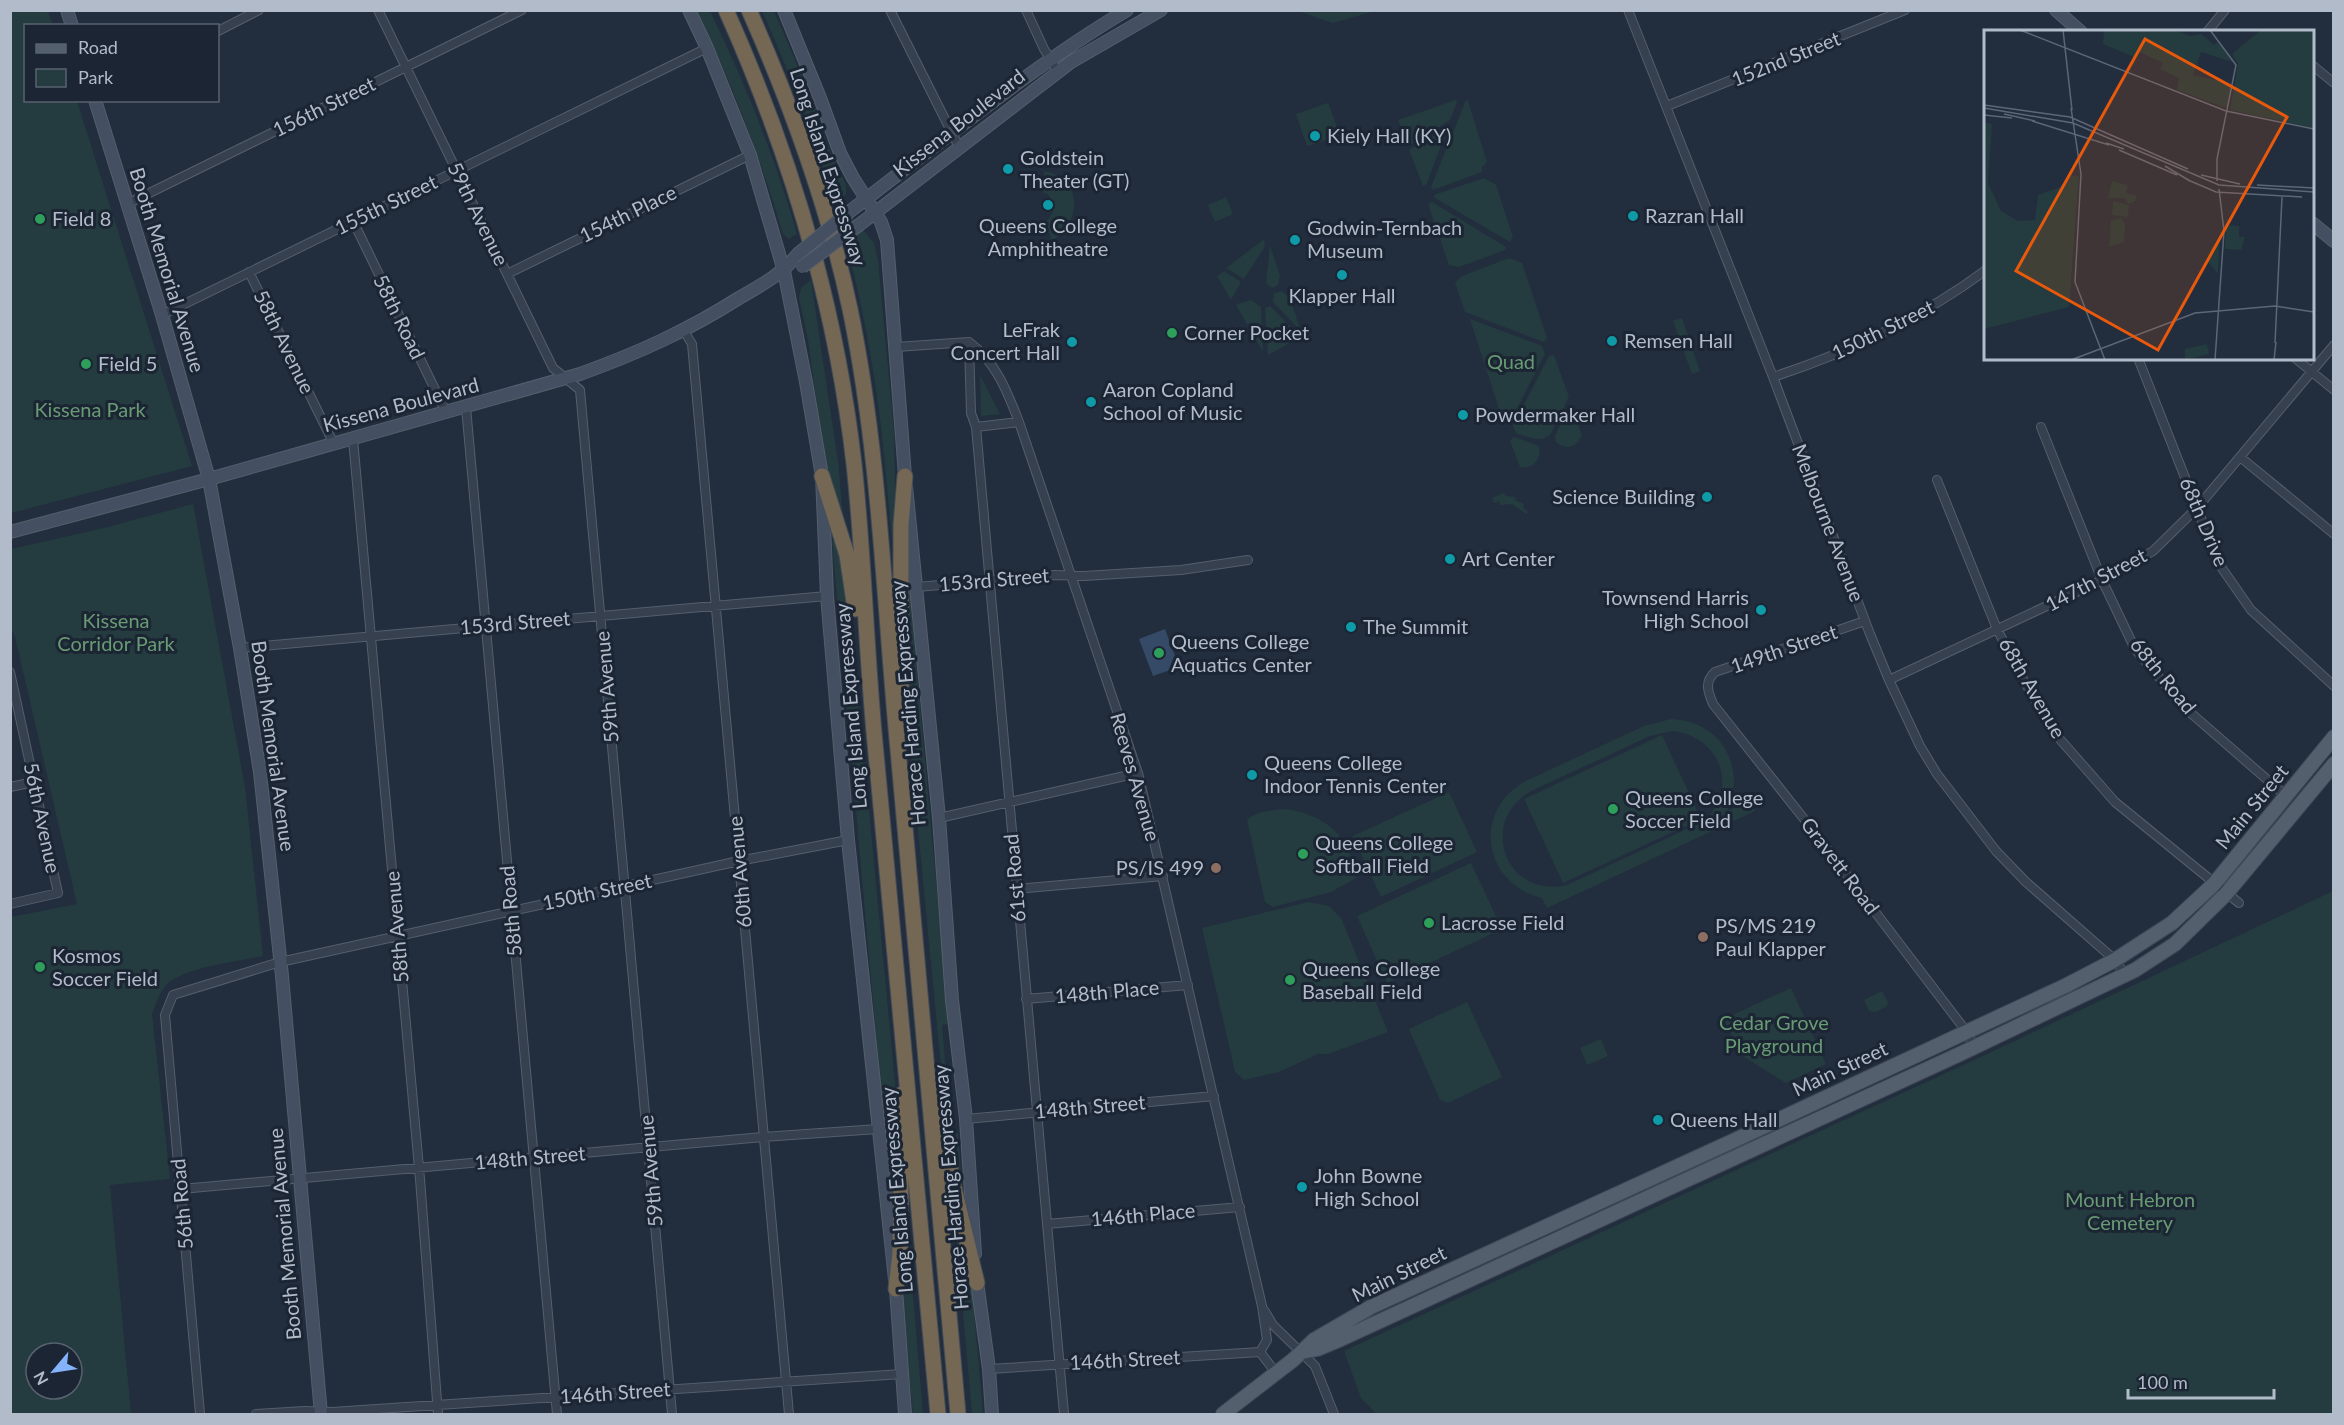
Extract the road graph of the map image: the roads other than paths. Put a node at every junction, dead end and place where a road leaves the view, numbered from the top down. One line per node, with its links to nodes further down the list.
1 (259, 10): 16 (street)
2 (378, 10): 21 (street, 59th Avenue)
3 (522, 10): 21 (street, 156th Street)
4 (689, 10): 19 (main road)
5 (726, 10): 84 (highway, Long Island Expressway)
6 (749, 10): 86 (highway, Long Island Expressway)
7 (784, 10): 31 (main road, Horace Harding Expressway)
8 (890, 10): 27 (street)
9 (1026, 10): 20 (street)
10 (1128, 10): 20 (main road, Kissena Boulevard)
11 (1161, 10): 23 (main road, Kissena Boulevard)
12 (1628, 10): 26 (street, Melbourne Avenue)
13 (1905, 10): 26 (street, 152nd Street)
14 (2056, 10): 17 (main road)
15 (2225, 10): 18 (street)
16 (219, 30)
17 (2079, 30)
18 (2209, 30)
19 (707, 48): 29 (main road); 30 (street, 155th Street)
20 (1051, 58): 23 (street); 27 (main road, Kissena Boulevard)
21 (406, 67): 30 (street, 59th Avenue); 32 (street, 156th Street)
22 (2314, 67): 24 (street)
23 (1058, 72): 28 (main road, Kissena Boulevard)
24 (2334, 83)
25 (96, 102): 32 (main road, Booth Memorial Avenue)
26 (1667, 106): 49 (street, Melbourne Avenue)
27 (950, 133): 28 (street); 31 (main road, Kissena Boulevard)
28 (958, 147): 33 (main road, Kissena Boulevard)
29 (750, 155): 37 (main road); 40 (street, 154th Place)
30 (457, 171): 34 (street, 155th Street); 40 (street, 59th Avenue)
31 (866, 199): 33 (main road, Horace Harding Expressway); 37 (main road, Kissena Boulevard, bridge)
32 (127, 204): 41 (main road, Booth Memorial Avenue)
33 (875, 213): 37 (main road, Kissena Boulevard, bridge); 45 (main road, Horace Harding Expressway)
34 (353, 221): 39 (street, 155th Street); 53 (street, 58th Road)
35 (2314, 224): 36 (main road)
36 (2334, 241)
37 (784, 271): 42 (main road, Kissena Boulevard); 60 (main road)
38 (1984, 271): 49 (street, 150th Street)
39 (249, 272): 41 (street, 155th Street); 58 (street, 58th Avenue)
40 (507, 274): 50 (street, 59th Avenue)
41 (162, 315): 62 (main road, Booth Memorial Avenue)
42 (684, 331): 50 (main road, Kissena Boulevard); 73 (street, 60th Avenue)
43 (969, 342): 45 (street); 54 (street, Reeves Avenue); 55 (street, 61st Road)
44 (2334, 345): 48 (street, 147th Street)
45 (896, 346): 61 (main road, Horace Harding Expressway)
46 (2139, 360): 64 (street, 68th Drive)
47 (2297, 360): 48 (street)
48 (2311, 372): 51 (street); 59 (street, 147th Street)
49 (1773, 377): 75 (street, Melbourne Avenue)
50 (565, 378): 52 (main road, Kissena Boulevard); 74 (street, 59th Avenue)
51 (2334, 390)
52 (466, 407): 53 (main road, Kissena Boulevard); 76 (street, 58th Road)
53 (446, 412): 57 (main road, Kissena Boulevard)
54 (1019, 422): 55 (street); 68 (street, Reeves Avenue)
55 (976, 427): 69 (street, 61st Road)
56 (2041, 427): 70 (street, 68th Road)
57 (353, 439): 58 (main road, Kissena Boulevard); 78 (street, 58th Avenue)
58 (334, 444): 62 (main road, Kissena Boulevard)
59 (2241, 457): 64 (street, 147th Street); 66 (street)
60 (822, 476): 72 (main road); 84 (highway)
61 (905, 476): 71 (main road, Horace Harding Expressway); 86 (highway)
62 (209, 479): 65 (main road, Kissena Boulevard); 79 (main road, Booth Memorial Avenue)
63 (1937, 480): 77 (street, 68th Avenue)
64 (2197, 508): 70 (street, 147th Street); 83 (street, 68th Drive)
65 (10, 532)
66 (2334, 534)
67 (1248, 560): 68 (street, 153rd Street)
68 (1071, 575): 69 (street, 153rd Street); 88 (street, Reeves Avenue)
69 (989, 580): 71 (street, 153rd Street); 92 (street, 61st Road)
70 (2102, 580): 77 (street, 147th Street); 91 (street, 68th Road)
71 (918, 587): 93 (main road, Horace Harding Expressway)
72 (827, 596): 73 (street, 153rd Street); 94 (main road)
73 (715, 606): 74 (street, 153rd Street); 95 (street, 60th Avenue)
74 (601, 616): 76 (street, 153rd Street); 98 (street, 59th Avenue)
75 (1865, 621): 81 (street, Melbourne Avenue); 82 (street, 149th Street)
76 (486, 626): 78 (street, 153rd Street); 103 (street, 58th Road)
77 (1997, 629): 81 (street, 147th Street); 97 (street, 68th Avenue)
78 (371, 636): 79 (street, 153rd Street); 104 (street, 58th Avenue)
79 (240, 648): 106 (main road, Booth Memorial Avenue)
80 (10, 672): 89 (street, 56th Avenue)
81 (1889, 680): 105 (street, Melbourne Avenue)
82 (1707, 684): 111 (street, Gravett Road)
83 (2334, 686)
84 (869, 687): 113 (highway, Long Island Expressway)
85 (2334, 737): 91 (main road, Main Street)
86 (897, 741): 112 (highway, Long Island Expressway)
87 (2334, 764): 100 (main road, Main Street)
88 (1138, 772): 92 (street); 96 (street, Reeves Avenue)
89 (34, 782): 90 (street); 102 (street, 56th Avenue)
90 (10, 787)
91 (2286, 796): 97 (main road, Main Street)
92 (1008, 802): 93 (street); 99 (street, 61st Road)
93 (939, 818): 117 (main road, Horace Harding Expressway)
94 (848, 840): 95 (street, 150th Street); 118 (main road)
95 (739, 861): 98 (street, 150th Street); 119 (street, 60th Avenue)
96 (1163, 876): 99 (street); 108 (street, Reeves Avenue)
97 (2214, 884): 100 (street, 68th Avenue); 105 (main road, Main Street)
98 (625, 886): 103 (street, 150th Street); 120 (street, 59th Avenue)
99 (1016, 889): 110 (street, 61st Road)
100 (2226, 894): 101 (street, 68th Avenue); 107 (main road, Main Street)
101 (2239, 903)
102 (10, 904)
103 (511, 911): 104 (street, 150th Street); 121 (street, 58th Road)
104 (398, 936): 106 (street, 150th Street); 122 (street, 58th Avenue)
105 (2115, 960): 107 (street, Melbourne Avenue); 111 (main road, Main Street)
106 (280, 962): 109 (street, 150th Street); 123 (main road, Booth Memorial Avenue)
107 (2125, 975): 114 (main road, Main Street)
108 (1188, 985): 110 (street, 148th Place); 115 (street, Reeves Avenue)
109 (173, 995): 124 (street, 56th Road)
110 (1026, 999): 116 (street, 61st Road)
111 (1966, 1031): 114 (street, Gravett Road); 131 (main road, Main Street)
112 (925, 1038): 127 (highway); 148 (highway, Long Island Expressway)
113 (905, 1046): 128 (highway); 147 (highway, Long Island Expressway)
114 (1974, 1047): 131 (main road, Main Street)
115 (1214, 1096): 116 (street, 148th Street); 125 (street, Reeves Avenue)
116 (1036, 1112): 117 (street, 148th Street); 126 (street, 61st Road)
117 (966, 1119): 127 (main road, Horace Harding Expressway)
118 (878, 1129): 119 (street, 148th Street); 128 (main road)
119 (763, 1137): 120 (street, 148th Street); 136 (street, 60th Avenue)
120 (648, 1147): 121 (street, 148th Street); 137 (street, 59th Avenue)
121 (534, 1157): 122 (street, 148th Street); 138 (street, 58th Road)
122 (419, 1168): 123 (street, 148th Street); 139 (street, 58th Avenue)
123 (300, 1178): 124 (street, 148th Street); 140 (main road, Booth Memorial Avenue)
124 (181, 1189): 141 (street, 56th Road)
125 (1240, 1207): 126 (street, 146th Place); 129 (street, Reeves Avenue)
126 (1047, 1224): 132 (street, 61st Road)
127 (977, 1283): 133 (main road, Horace Harding Expressway)
128 (896, 1289): 135 (main road)
129 (1262, 1306): 130 (street, Reeves Avenue); 131 (street, Reeves Avenue)
130 (1260, 1352): 132 (street, 146th Street); 134 (street)
131 (1302, 1352): 134 (main road, Main Street); 152 (street, Reeves Avenue)
132 (1059, 1364): 133 (street, 146th Street); 150 (street, 61st Road)
133 (989, 1369): 149 (main road, Horace Harding Expressway)
134 (1276, 1373): 151 (main road, Main Street)
135 (902, 1374): 136 (street, 146th Street); 146 (main road)
136 (786, 1382): 137 (street, 146th Street); 145 (street, 60th Avenue)
137 (670, 1389): 138 (street, 146th Street); 144 (street, 59th Avenue)
138 (555, 1397): 139 (street, 146th Street); 143 (street, 58th Road)
139 (438, 1410): 140 (street, 146th Street)
140 (321, 1413): 142 (street, 146th Street)
141 (200, 1414)
142 (256, 1414)
143 (557, 1414)
144 (672, 1414)
145 (789, 1414)
146 (905, 1414)
147 (938, 1414)
148 (958, 1414)
149 (992, 1414)
150 (1065, 1414)
151 (1223, 1414)
152 (1334, 1414)

